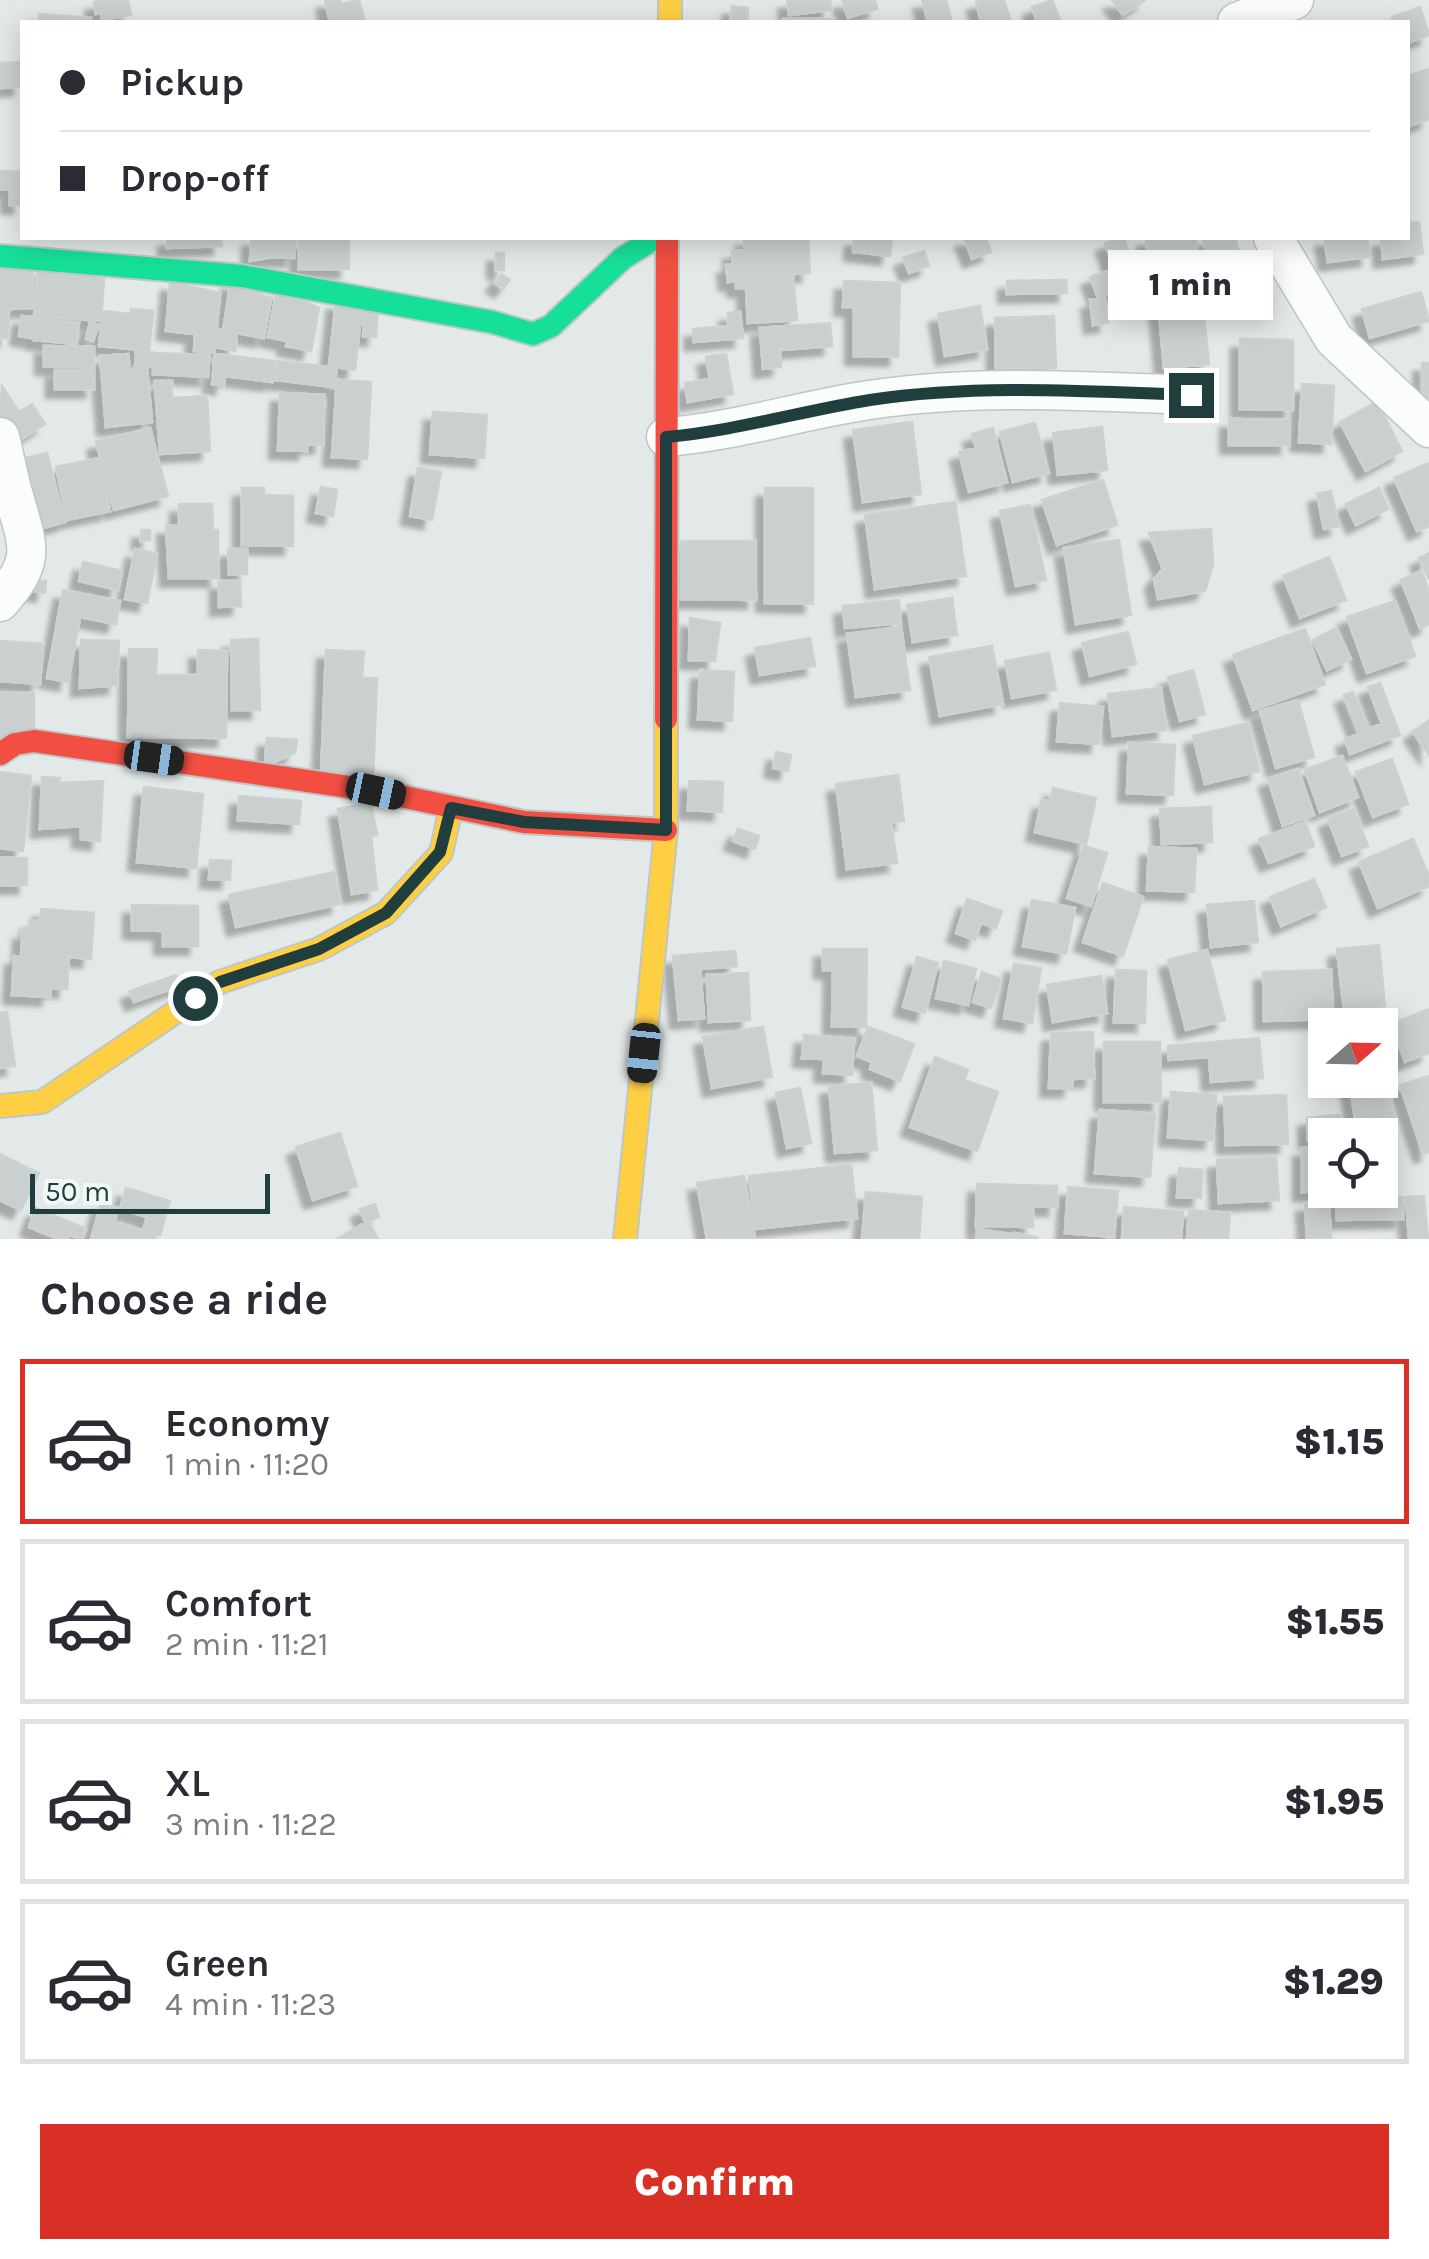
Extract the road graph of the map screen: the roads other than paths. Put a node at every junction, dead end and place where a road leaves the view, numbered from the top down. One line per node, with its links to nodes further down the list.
1 (1294, 0): 2 (street)
2 (1242, 20)
3 (652, 240): 6 (street)
4 (667, 240): 10 (street)
5 (1275, 240): 8 (street)
6 (0, 256)
7 (1191, 395): 10 (street)
8 (1429, 428)
9 (0, 437): 11 (street)
10 (666, 437): 14 (street)
11 (0, 602)
12 (0, 754): 13 (street)
13 (451, 808): 14 (street); 15 (street)
14 (666, 830): 16 (street)
15 (0, 1106)
16 (625, 1239)

